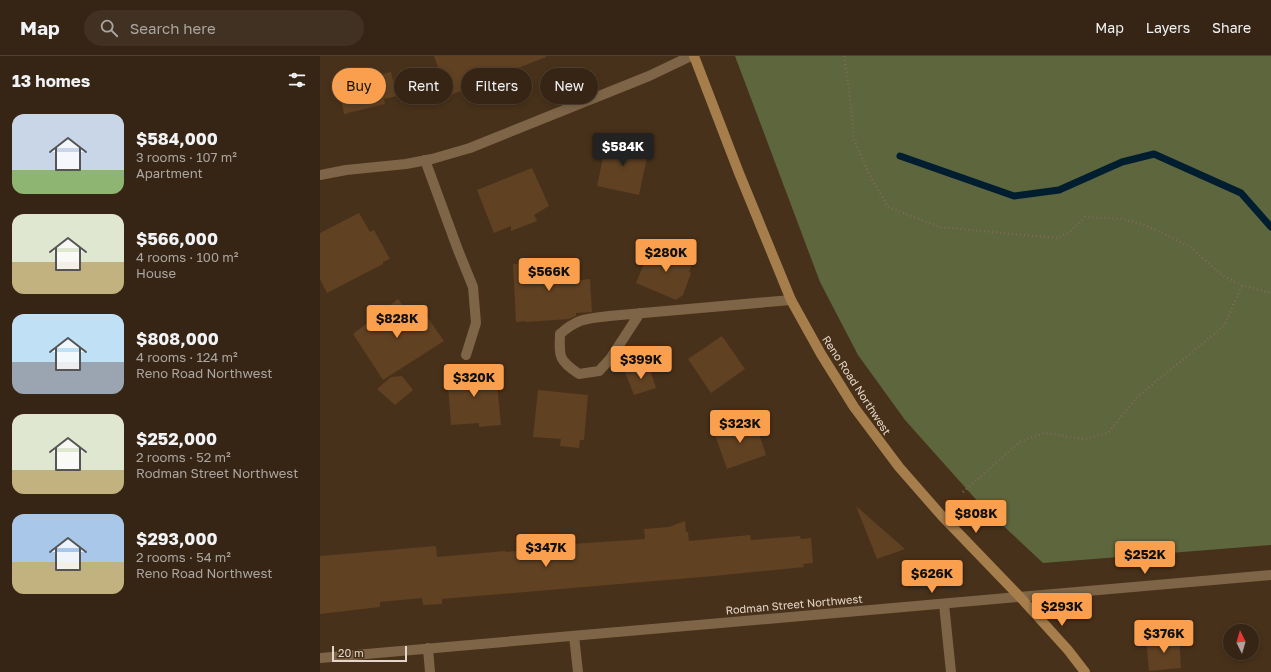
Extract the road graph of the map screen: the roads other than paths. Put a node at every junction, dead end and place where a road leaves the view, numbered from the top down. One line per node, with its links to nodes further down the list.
1 (691, 56): 3 (street)
2 (694, 56): 5 (main road, Reno Road Northwest)
3 (426, 160): 4 (street); 7 (street)
4 (320, 175)
5 (791, 300): 6 (street); 9 (main road, Reno Road Northwest)
6 (640, 313): 6 (street)
7 (466, 356)
8 (1271, 575): 9 (street, Rodman Street Northwest)
9 (1020, 597): 10 (street, Rodman Street Northwest); 17 (main road, Reno Road Northwest)
10 (944, 604): 11 (street, Rodman Street Northwest); 16 (street)
11 (574, 636): 12 (street, Rodman Street Northwest); 15 (street)
12 (428, 648): 13 (street, Rodman Street Northwest); 14 (street)
13 (320, 658)
14 (430, 672)
15 (578, 672)
16 (951, 672)
17 (1085, 672)

